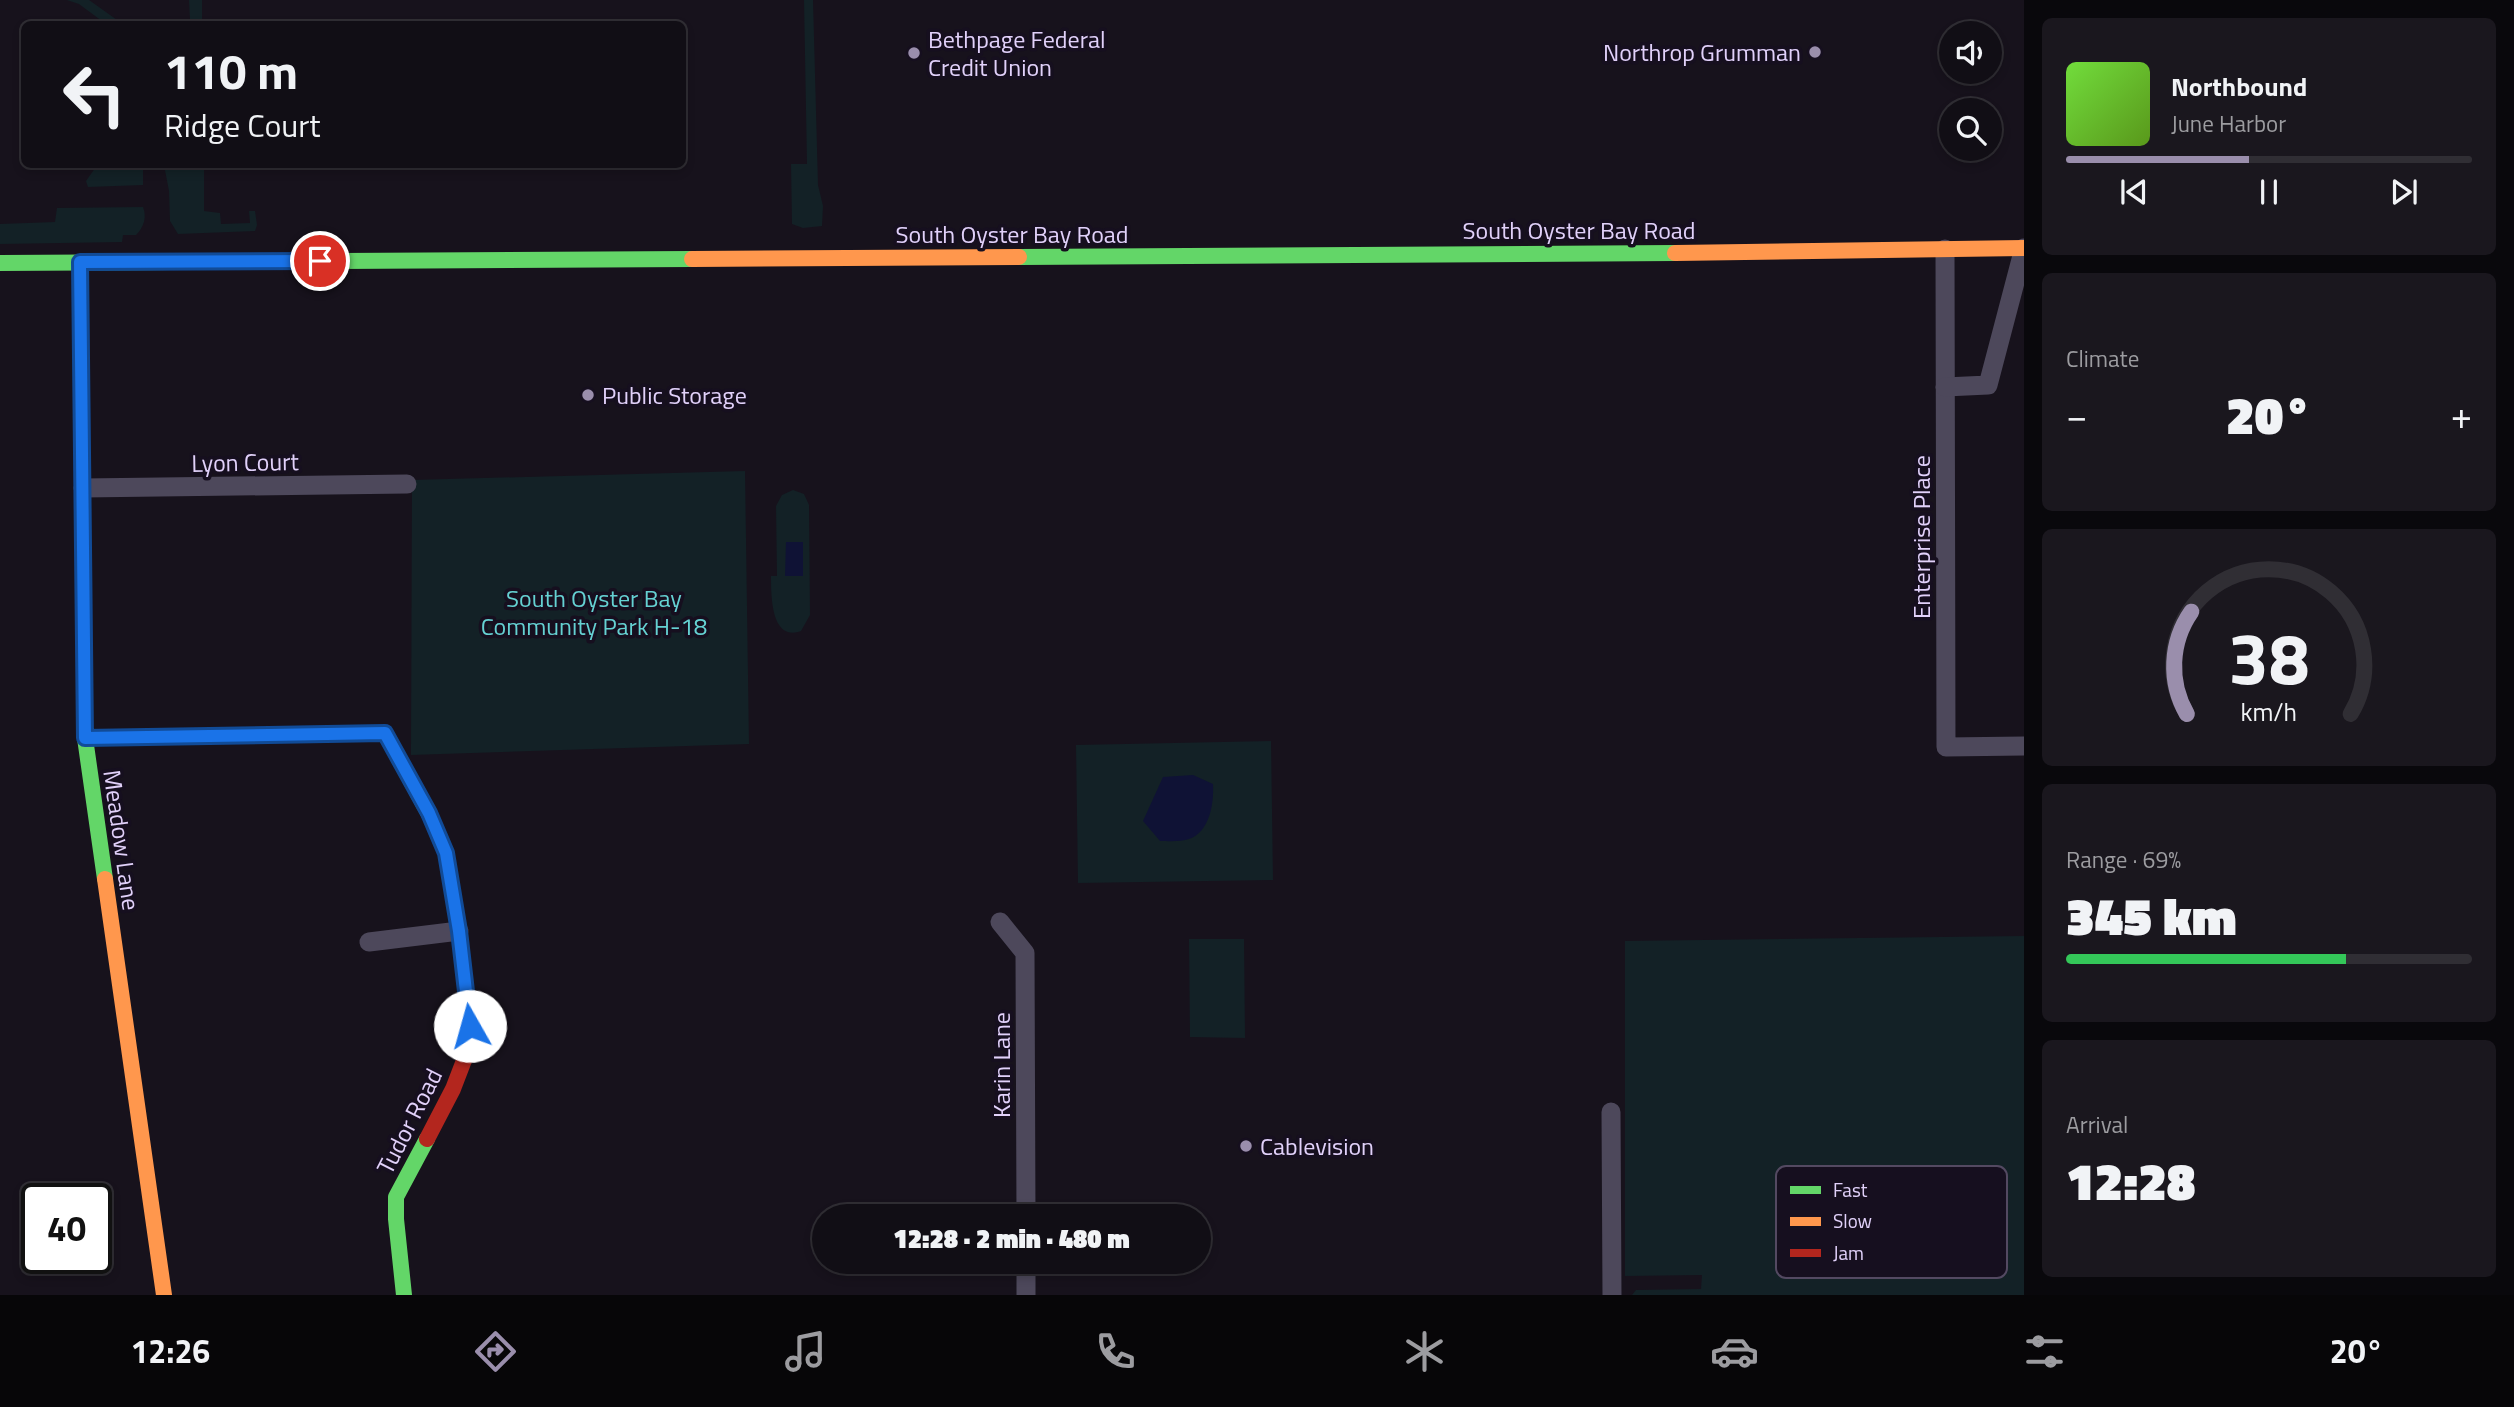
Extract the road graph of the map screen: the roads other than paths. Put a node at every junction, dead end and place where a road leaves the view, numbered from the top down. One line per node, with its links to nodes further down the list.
1 (2024, 248): 2 (main road, South Oyster Bay Road); 5 (street)
2 (1945, 249): 3 (main road, South Oyster Bay Road); 5 (street, Enterprise Place)
3 (80, 262): 4 (main road, South Oyster Bay Road); 7 (main road, Meadow Lane)
4 (0, 263)
5 (1945, 387): 9 (street, Enterprise Place)
6 (407, 484): 7 (street, Lyon Court)
7 (83, 488): 8 (main road, Meadow Lane)
8 (85, 738): 11 (main road, Tudor Road); 16 (main road, Meadow Lane)
9 (2024, 746)
10 (1000, 922): 14 (street, Karin Lane)
11 (459, 931): 12 (street); 17 (main road, Tudor Road)
12 (369, 942)
13 (1611, 1112): 19 (street)
14 (1026, 1204)
15 (1026, 1274): 18 (street)
16 (164, 1295)
17 (404, 1295)
18 (1027, 1295)
19 (1612, 1295)

